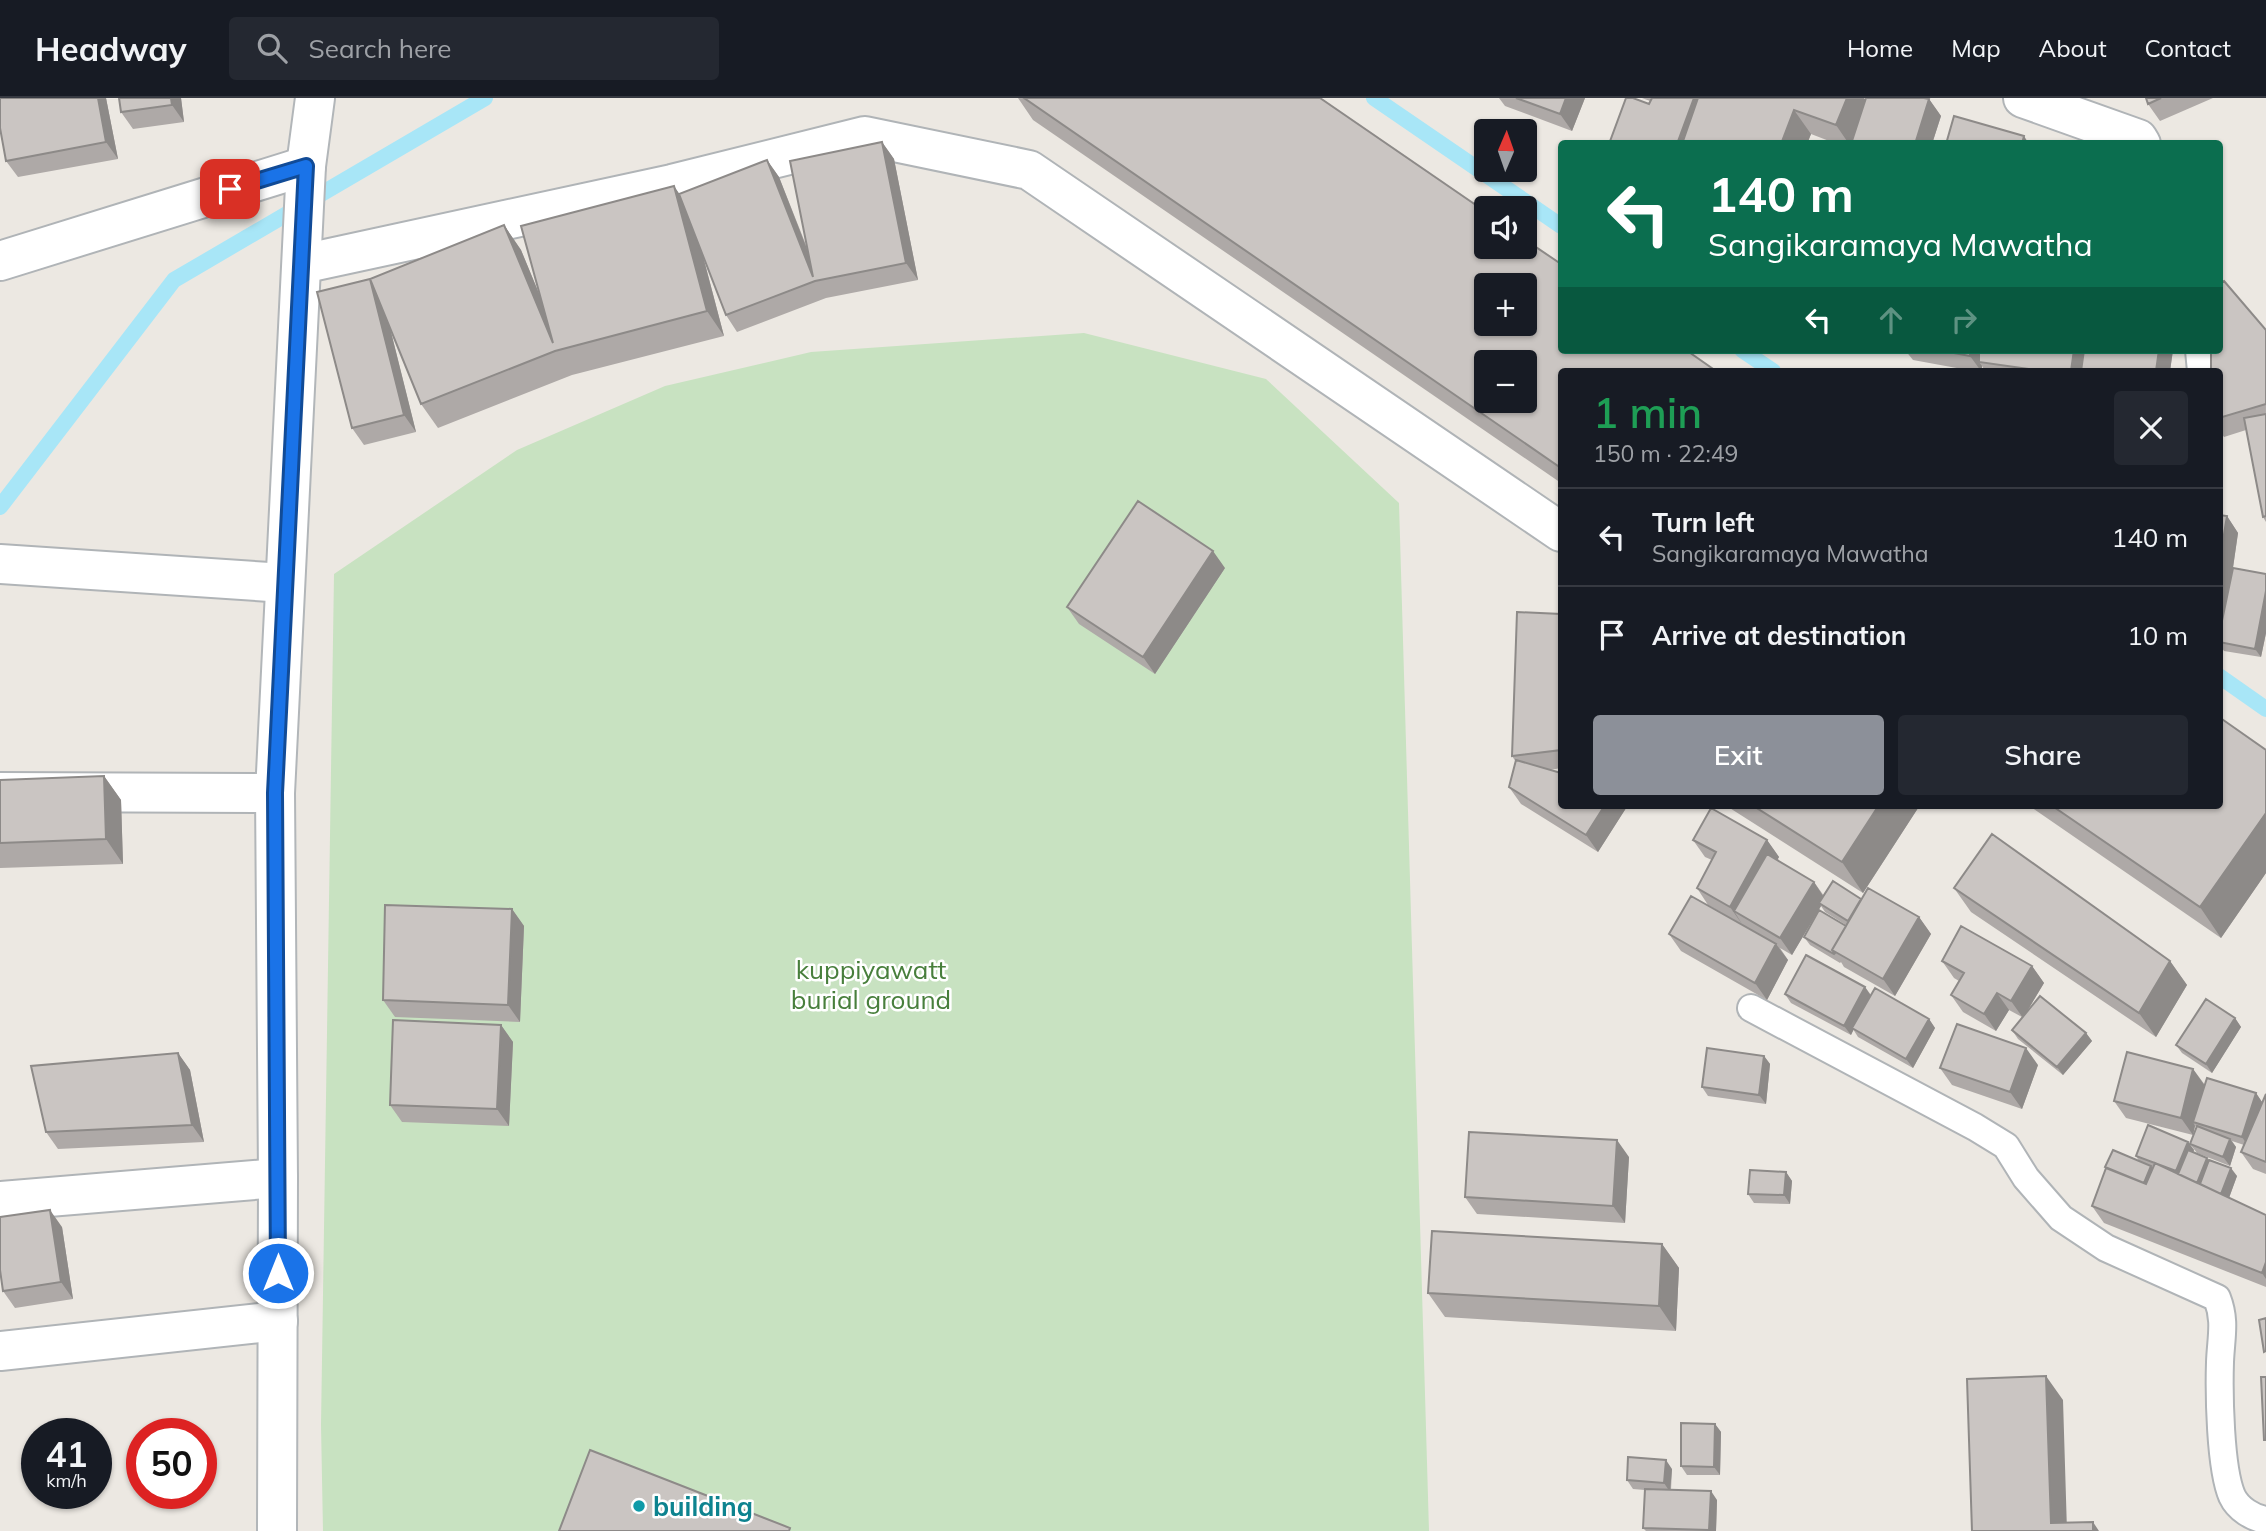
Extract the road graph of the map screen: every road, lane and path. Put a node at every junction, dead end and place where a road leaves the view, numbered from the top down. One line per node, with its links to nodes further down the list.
1 (315, 98): 4 (street)
2 (2023, 98): 3 (street)
3 (2139, 140)
4 (306, 171): 5 (street); 6 (street)
5 (0, 261)
6 (302, 264): 7 (street); 9 (street)
7 (1558, 529)
8 (0, 564): 9 (street)
9 (285, 583): 11 (street)
10 (0, 792): 11 (street)
11 (275, 793): 13 (street)
12 (1751, 1008): 17 (lane)
13 (278, 1178): 14 (street); 15 (street)
14 (0, 1201)
15 (278, 1321): 16 (street); 18 (street)
16 (0, 1351)
17 (2266, 1520)
18 (277, 1531)

